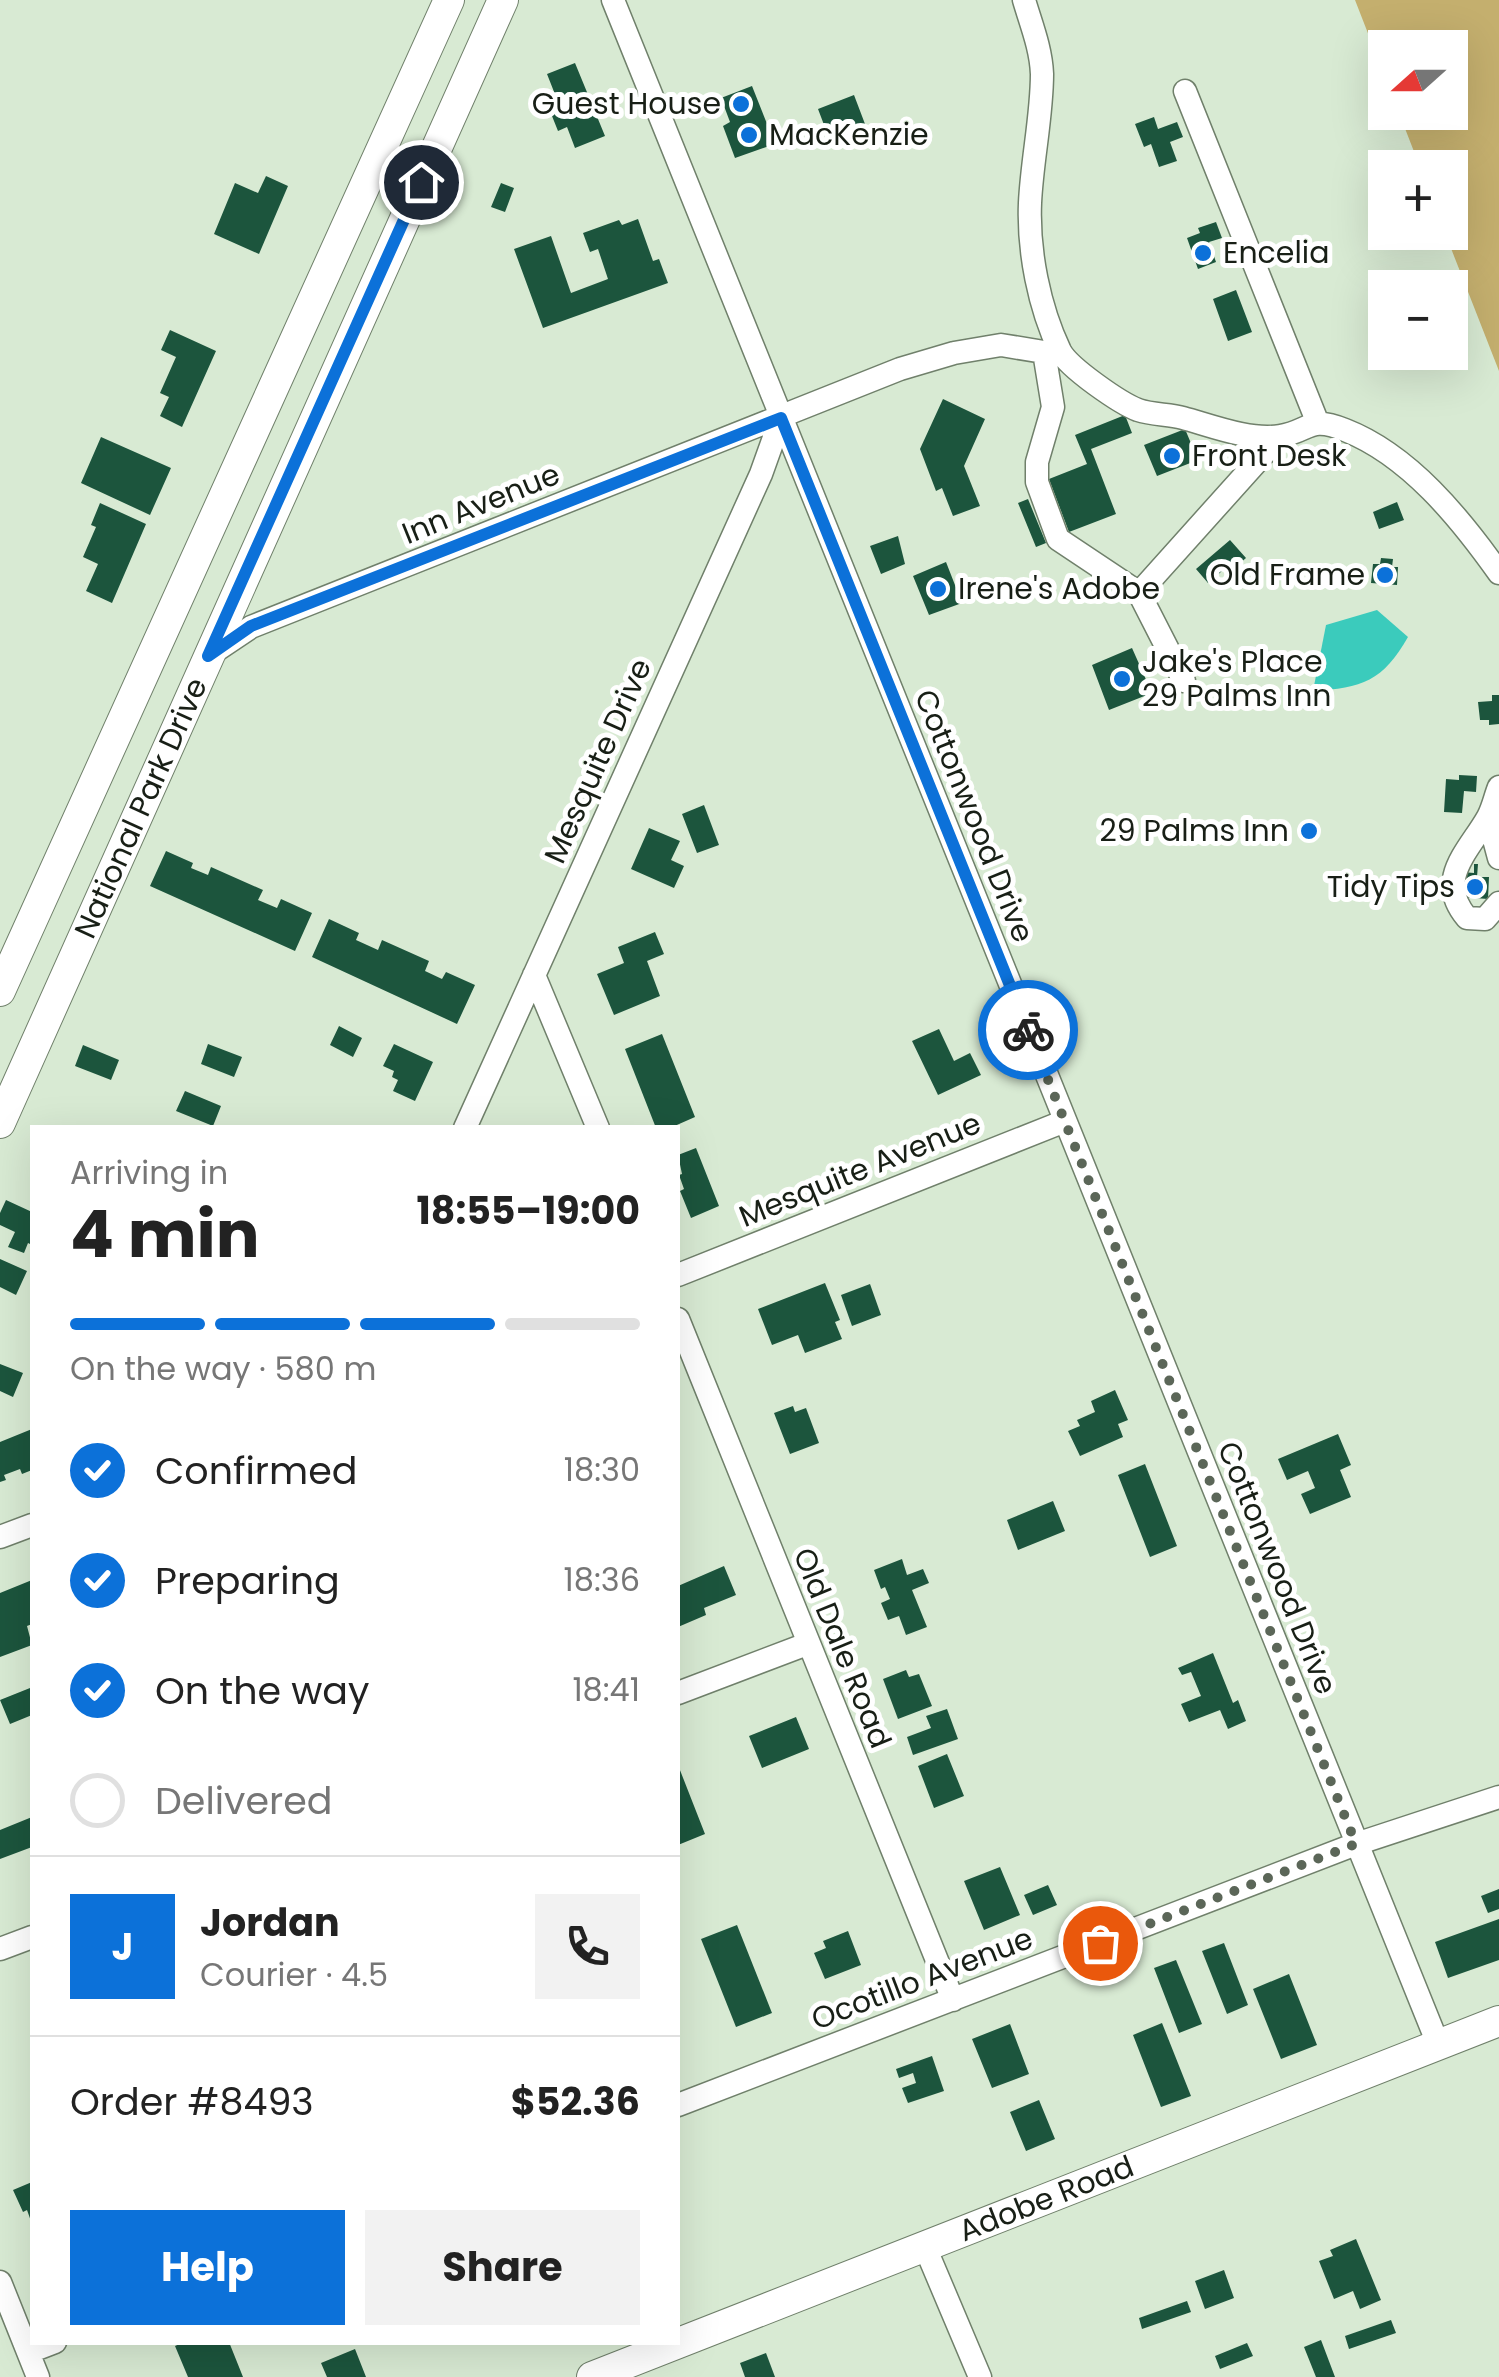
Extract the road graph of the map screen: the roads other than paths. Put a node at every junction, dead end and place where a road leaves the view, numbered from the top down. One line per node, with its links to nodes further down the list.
1 (449, 0): 12 (street, National Park Drive)
2 (503, 0): 13 (street, National Park Drive)
3 (612, 0): 7 (street, Cottonwood Drive)
4 (1024, 0): 6 (street)
5 (1185, 91): 8 (street)
6 (1053, 354): 7 (street, Inn Avenue); 9 (street); 11 (street)
7 (781, 418): 13 (street, Inn Avenue); 19 (street, Mesquite Drive); 21 (street, Cottonwood Drive)
8 (1317, 422): 9 (street); 10 (street)
9 (1279, 436): 11 (street)
10 (1499, 573)
11 (1140, 593): 14 (street)
12 (160, 638): 13 (street); 20 (street, National Park Drive)
13 (208, 656): 22 (street, National Park Drive)
14 (1184, 681)
15 (1499, 787): 16 (street)
16 (1488, 817): 17 (street); 18 (street)
17 (1499, 858)
18 (1499, 903)
19 (534, 975): 23 (street, Mesquite Drive); 24 (street)
20 (0, 990)
21 (1064, 1121): 25 (street, Mesquite Avenue); 32 (street, Cottonwood Drive)
22 (0, 1123)
23 (465, 1125)
24 (597, 1125)
25 (680, 1273)
26 (680, 1324): 29 (street, Old Dale Road)
27 (30, 1526): 28 (street)
28 (0, 1537)
29 (807, 1644): 30 (street); 35 (street, Old Dale Road)
30 (680, 1692)
31 (1499, 1797): 32 (street, Ocotillo Avenue)
32 (1356, 1844): 35 (street, Ocotillo Avenue); 37 (street, Cottonwood Drive)
33 (30, 1938): 34 (street)
34 (0, 1949)
35 (953, 2000): 38 (street, Ocotillo Avenue)
36 (1499, 2021): 37 (street, Adobe Road)
37 (1438, 2044): 39 (street, Adobe Road)
38 (680, 2104)
39 (925, 2247): 41 (street, Adobe Road); 47 (street)
40 (0, 2282): 44 (street)
41 (680, 2343)
42 (46, 2345): 44 (street)
43 (674, 2345): 46 (street, Adobe Road)
44 (29, 2352): 45 (street)
45 (38, 2377)
46 (592, 2377)
47 (980, 2377)

